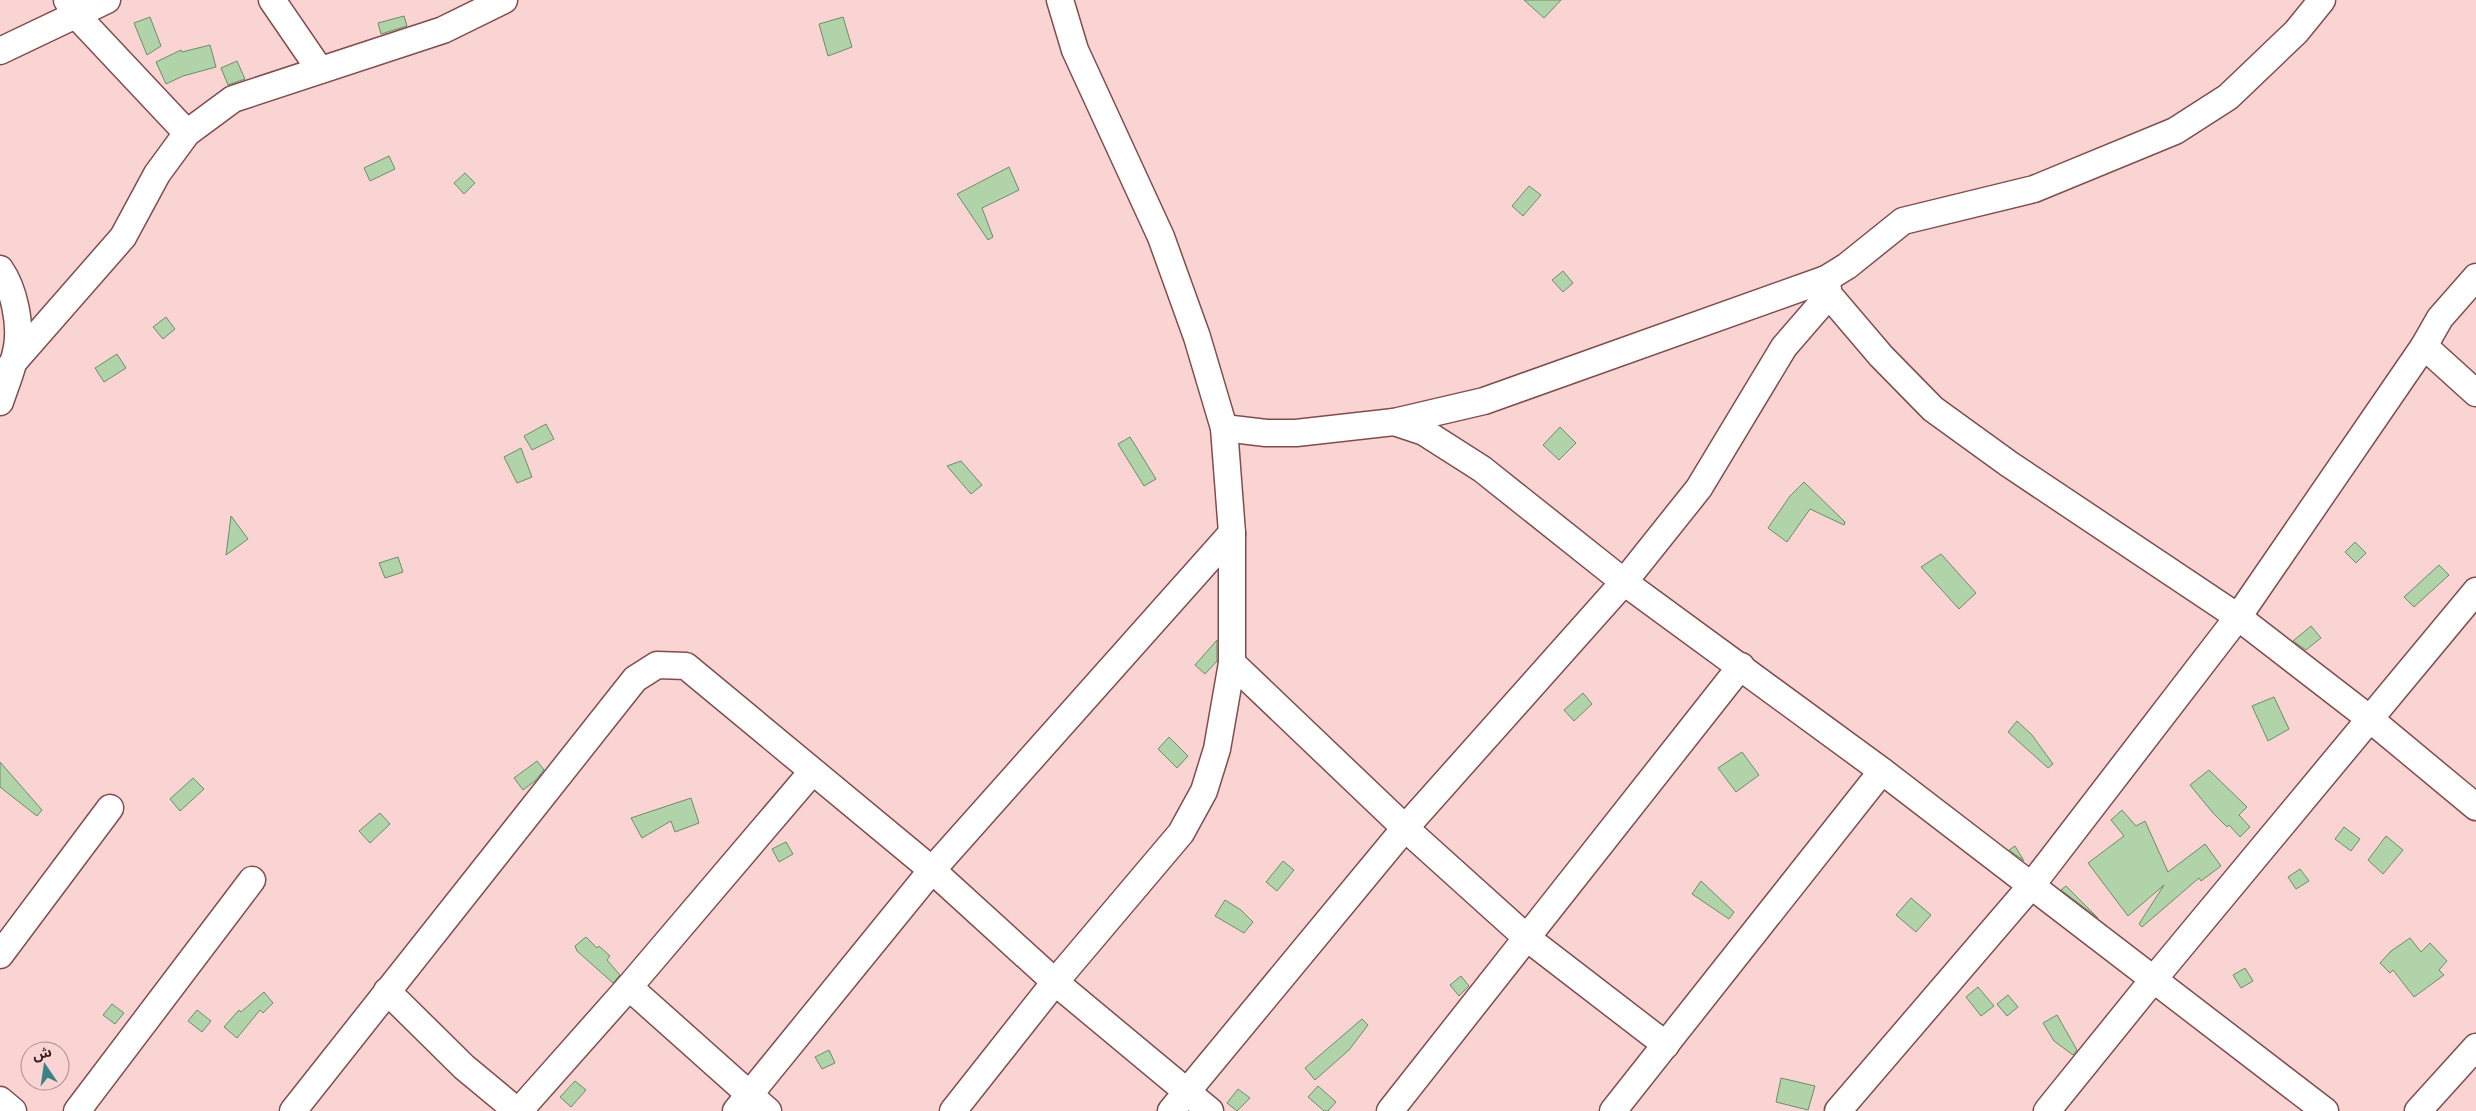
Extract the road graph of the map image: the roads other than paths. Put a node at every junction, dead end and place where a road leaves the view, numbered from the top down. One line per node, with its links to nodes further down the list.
1 (106, 0): 6 (street)
2 (272, 0): 8 (street)
3 (504, 0): 8 (street)
4 (1060, 0): 18 (street)
5 (2322, 0): 12 (street)
6 (72, 8): 7 (street); 9 (street)
7 (0, 51)
8 (320, 70): 9 (street)
9 (187, 133): 14 (street)
10 (0, 269): 14 (street)
11 (2476, 277): 13 (street)
12 (1827, 287): 17 (street); 20 (street); 22 (street)
13 (2424, 346): 15 (street); 22 (street)
14 (11, 365): 16 (street)
15 (2476, 393)
16 (0, 402)
17 (1394, 422): 18 (street); 20 (street)
18 (1224, 428): 19 (street)
19 (1232, 532): 23 (street); 31 (street)
20 (1624, 582): 24 (street); 30 (street)
21 (2476, 592): 25 (street)
22 (2238, 617): 25 (street); 33 (street)
23 (1232, 663): 30 (street); 37 (street)
24 (1741, 666): 26 (street); 34 (street)
25 (2370, 719): 28 (street); 36 (street)
26 (1882, 771): 33 (street); 40 (street)
27 (812, 772): 31 (street); 38 (street); 39 (street)
28 (2476, 807)
29 (110, 808): 35 (street)
30 (1405, 828): 34 (street); 43 (street)
31 (932, 870): 37 (street); 44 (street)
32 (252, 880): 46 (street)
33 (2031, 886): 36 (street); 53 (street)
34 (1527, 938): 40 (street); 51 (street)
35 (0, 956)
36 (2153, 980): 54 (street); 55 (street)
37 (1055, 982): 43 (street); 49 (street)
38 (629, 987): 44 (street); 48 (street)
39 (387, 991): 47 (street); 48 (street)
40 (1666, 1045): 52 (street)
41 (2476, 1047): 56 (street)
42 (0, 1100): 45 (street)
43 (1179, 1102): 50 (street)
44 (751, 1106)
45 (13, 1111)
46 (76, 1111)
47 (293, 1111)
48 (518, 1111)
49 (954, 1111)
50 (1210, 1111)
51 (1390, 1111)
52 (1613, 1111)
53 (1838, 1111)
54 (2047, 1111)
55 (2325, 1111)
56 (2418, 1111)

